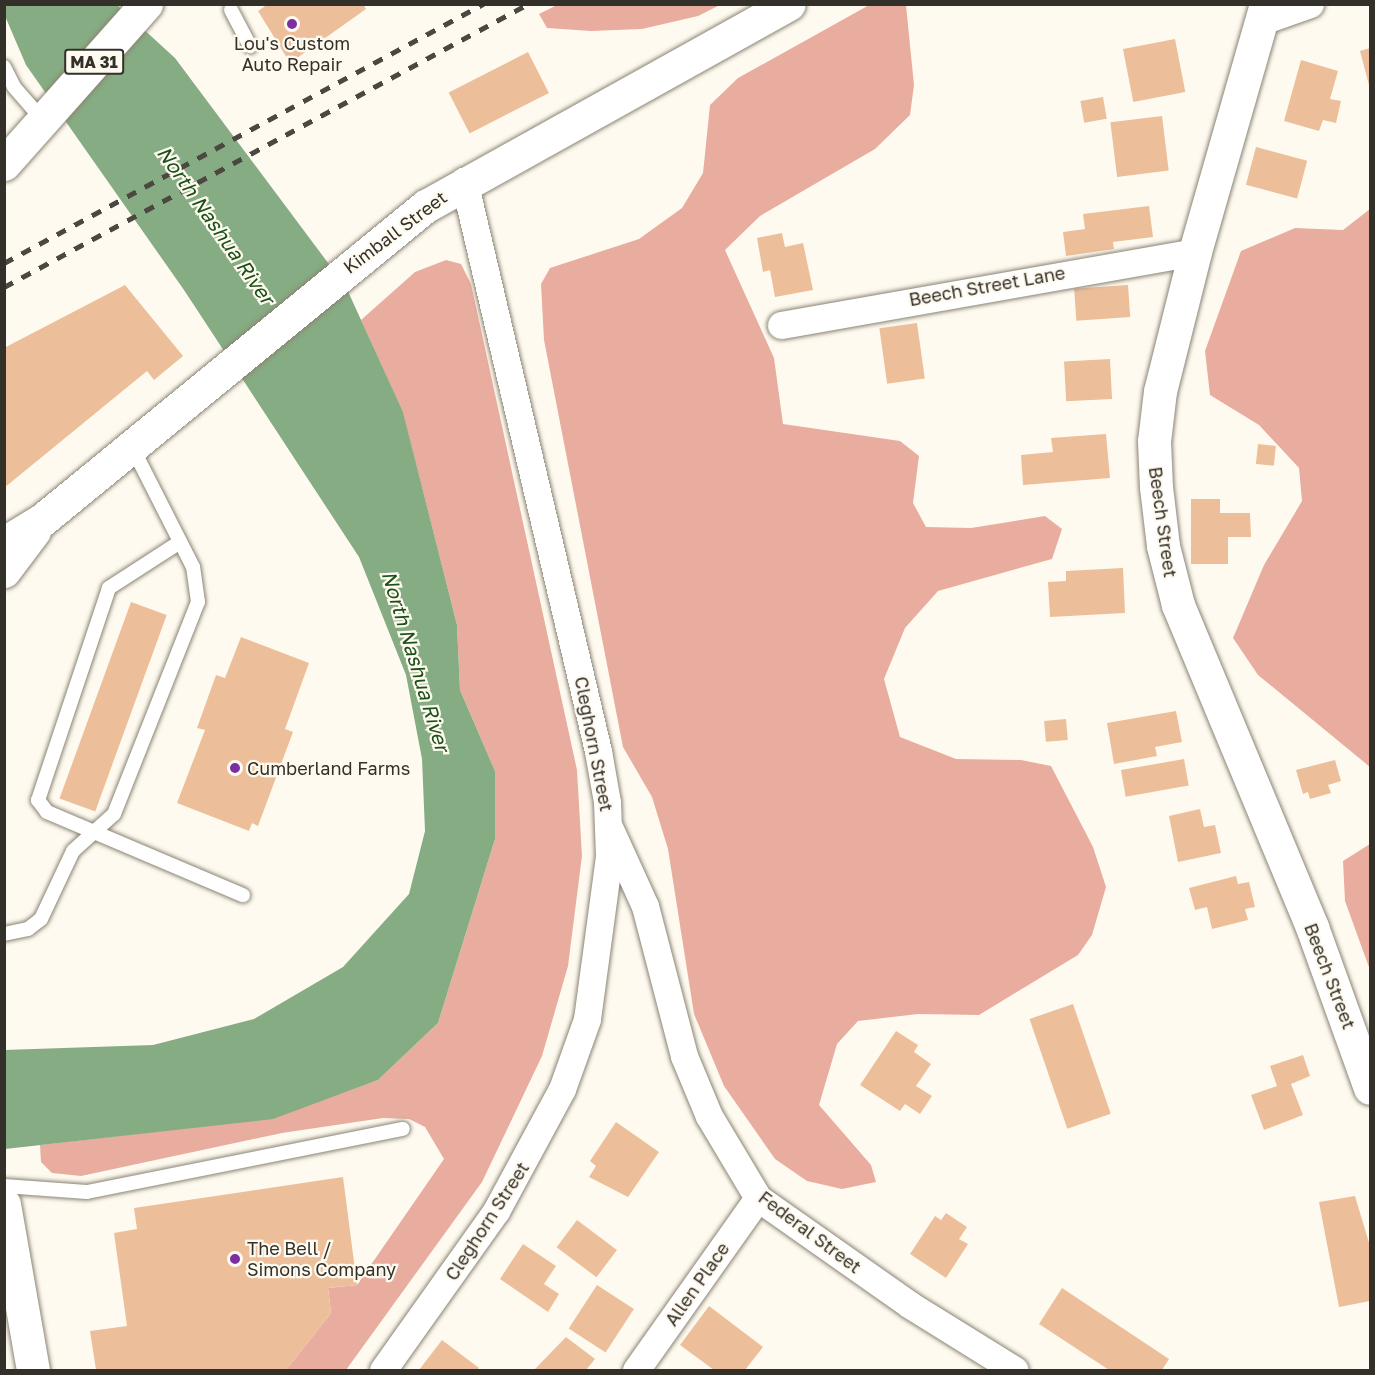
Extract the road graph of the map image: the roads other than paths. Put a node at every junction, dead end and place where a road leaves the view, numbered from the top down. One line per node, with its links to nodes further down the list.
1 (146, 4): 8 (main road, MA 31)
2 (789, 4): 10 (main road, Kimball Street)
3 (1311, 4): 5 (street)
4 (233, 6): 6 (lane)
5 (1264, 13): 11 (main road, Beech Street)
6 (250, 46)
7 (6, 74): 8 (lane)
8 (42, 119): 9 (main road, MA 31)
9 (4, 164)
10 (464, 181): 13 (main road, Kimball Street); 18 (street, Cleghorn Street)
11 (1195, 252): 12 (street, Beech Street Lane); 22 (main road, Beech Street)
12 (781, 325)
13 (131, 446): 14 (main road, Kimball Street); 15 (lane)
14 (42, 519): 16 (main road, Kimball Street); 17 (main road, Kimball Street)
15 (180, 542): 19 (lane); 19 (lane)
16 (4, 543)
17 (4, 571)
18 (610, 828): 25 (street, Federal Street); 28 (street, Cleghorn Street)
19 (96, 831): 20 (lane); 21 (lane)
20 (243, 895)
21 (4, 934)
22 (1371, 1088)
23 (403, 1129): 24 (lane)
24 (4, 1186)
25 (758, 1198): 29 (street, Allen Place); 30 (street, Federal Street)
26 (4, 1204): 27 (main road)
27 (33, 1371)
28 (383, 1371)
29 (636, 1371)
30 (1015, 1371)

